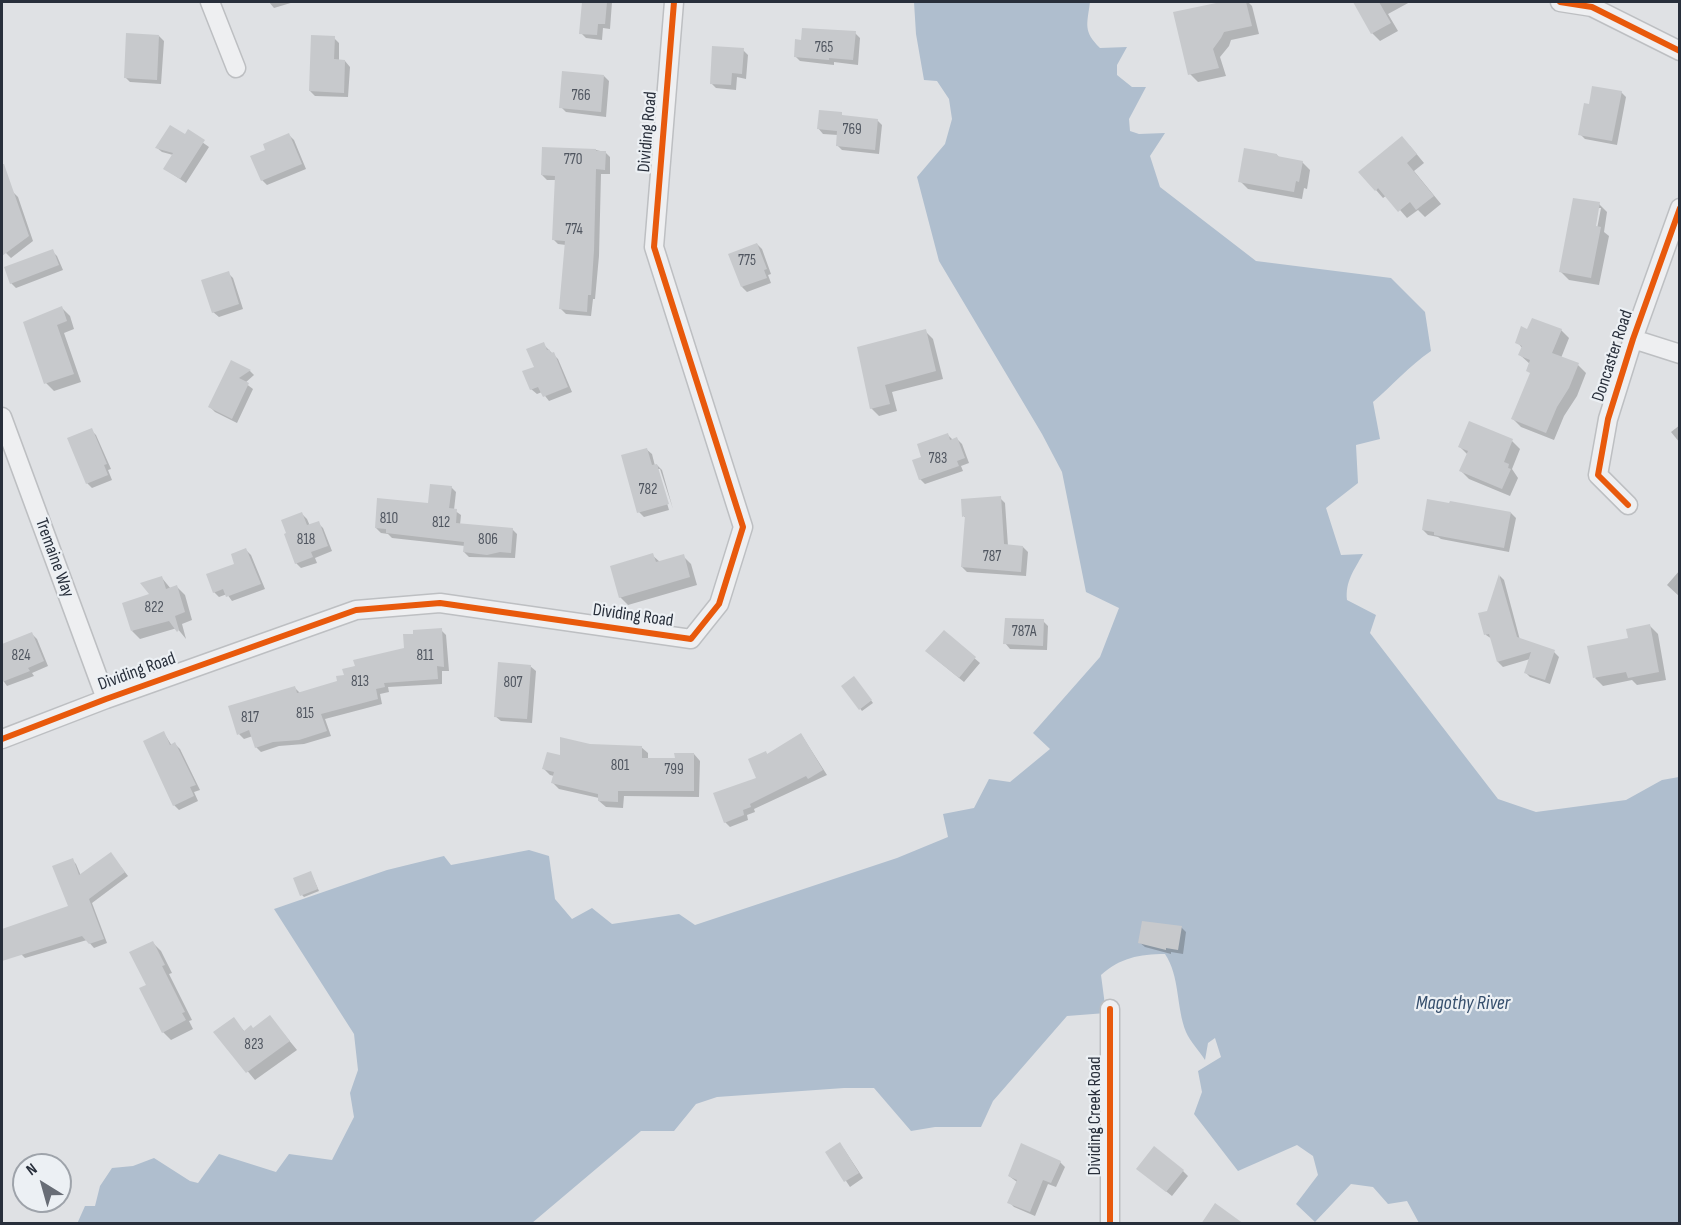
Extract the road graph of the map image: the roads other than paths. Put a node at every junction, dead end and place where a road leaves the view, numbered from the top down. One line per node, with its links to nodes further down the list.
1 (210, 2): 5 (street)
2 (674, 2): 11 (street, Dividing Road)
3 (1560, 2): 4 (street)
4 (1680, 51)
5 (236, 68)
6 (1680, 208): 7 (street, Doncaster Road)
7 (1633, 339): 8 (street); 10 (street, Doncaster Road)
8 (1680, 354)
9 (2, 417): 11 (street, Tremaine Way)
10 (1628, 505)
11 (106, 699): 12 (street, Dividing Road)
12 (2, 740)
13 (1110, 1009): 14 (street, Dividing Creek Road)
14 (1110, 1224)

